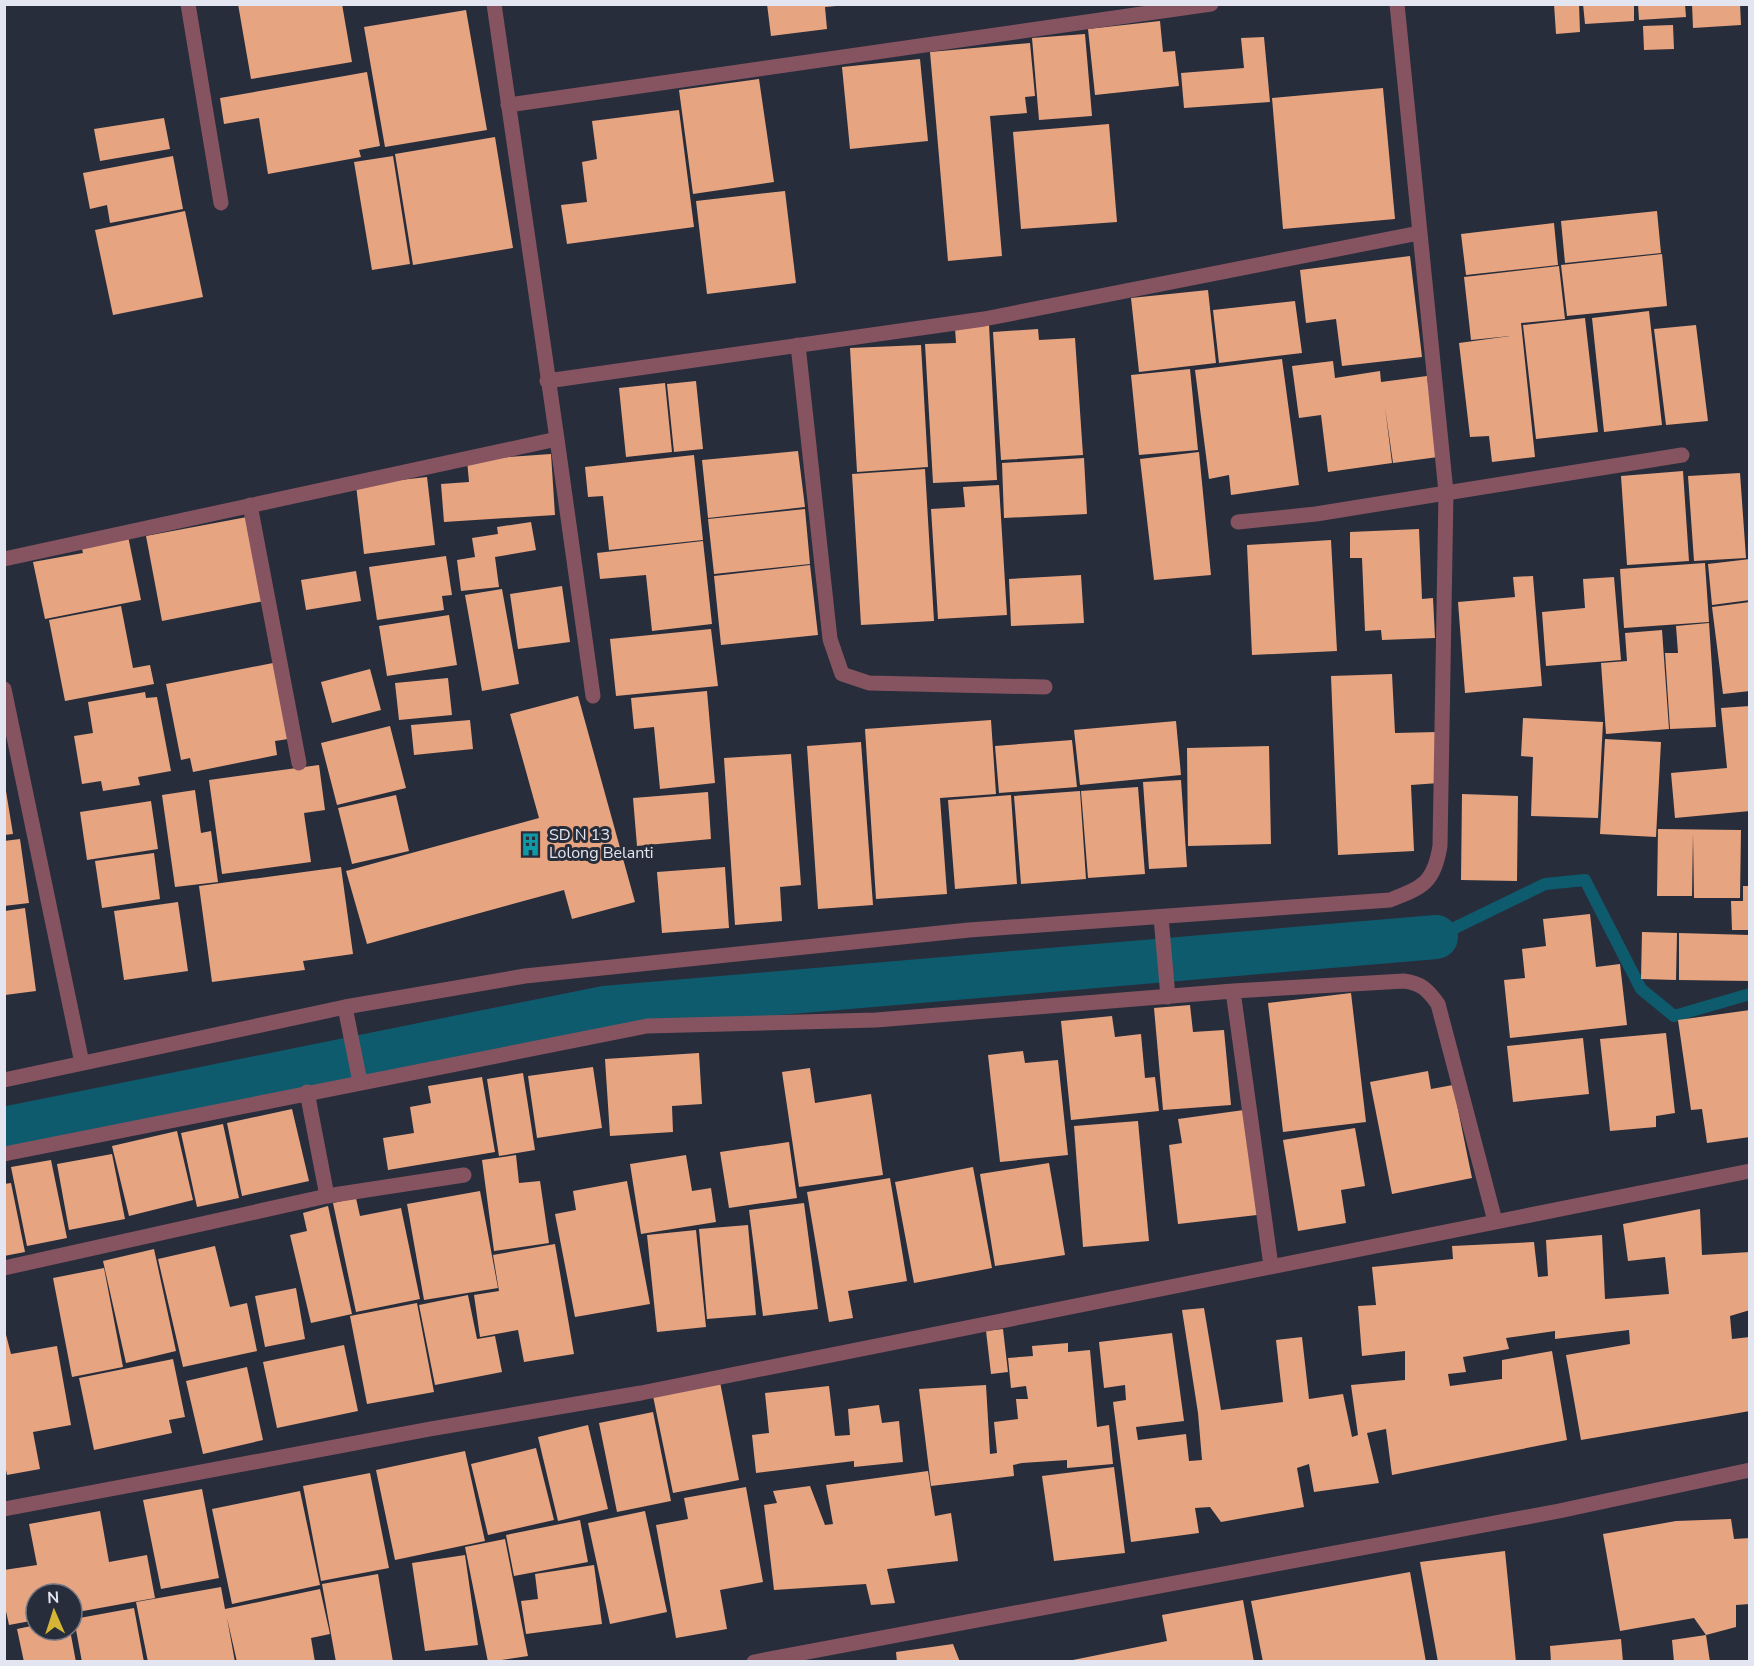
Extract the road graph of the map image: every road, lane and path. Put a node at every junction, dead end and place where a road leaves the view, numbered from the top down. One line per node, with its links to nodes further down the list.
1 (188, 4): 6 (street)
2 (494, 4): 5 (street)
3 (1211, 4): 5 (street)
4 (1397, 4): 7 (street)
5 (508, 105): 9 (street)
6 (221, 203)
7 (1419, 233): 8 (street); 12 (street)
8 (798, 345): 9 (street); 16 (street)
9 (547, 381): 10 (street)
10 (557, 438): 13 (street); 18 (street)
11 (1682, 455): 12 (street)
12 (1446, 492): 14 (street); 20 (street)
13 (250, 505): 15 (street); 19 (street)
14 (1238, 522)
15 (4, 559)
16 (1045, 687)
17 (4, 689): 24 (street)
18 (593, 696)
19 (298, 763)
20 (1161, 917): 22 (street); 23 (street)
21 (1233, 991): 22 (street); 32 (street); 33 (street)
22 (1168, 993): 25 (street)
23 (345, 1007): 24 (street); 25 (street)
24 (82, 1063): 26 (street)
25 (359, 1078): 27 (street)
26 (4, 1080)
27 (307, 1092): 28 (street); 31 (street)
28 (4, 1154)
29 (1749, 1171): 32 (street)
30 (464, 1175): 31 (street)
31 (327, 1196): 34 (street)
32 (1495, 1221): 33 (street)
33 (1271, 1266): 36 (street)
34 (4, 1268)
35 (1749, 1470): 37 (street)
36 (4, 1509)
37 (754, 1662)

